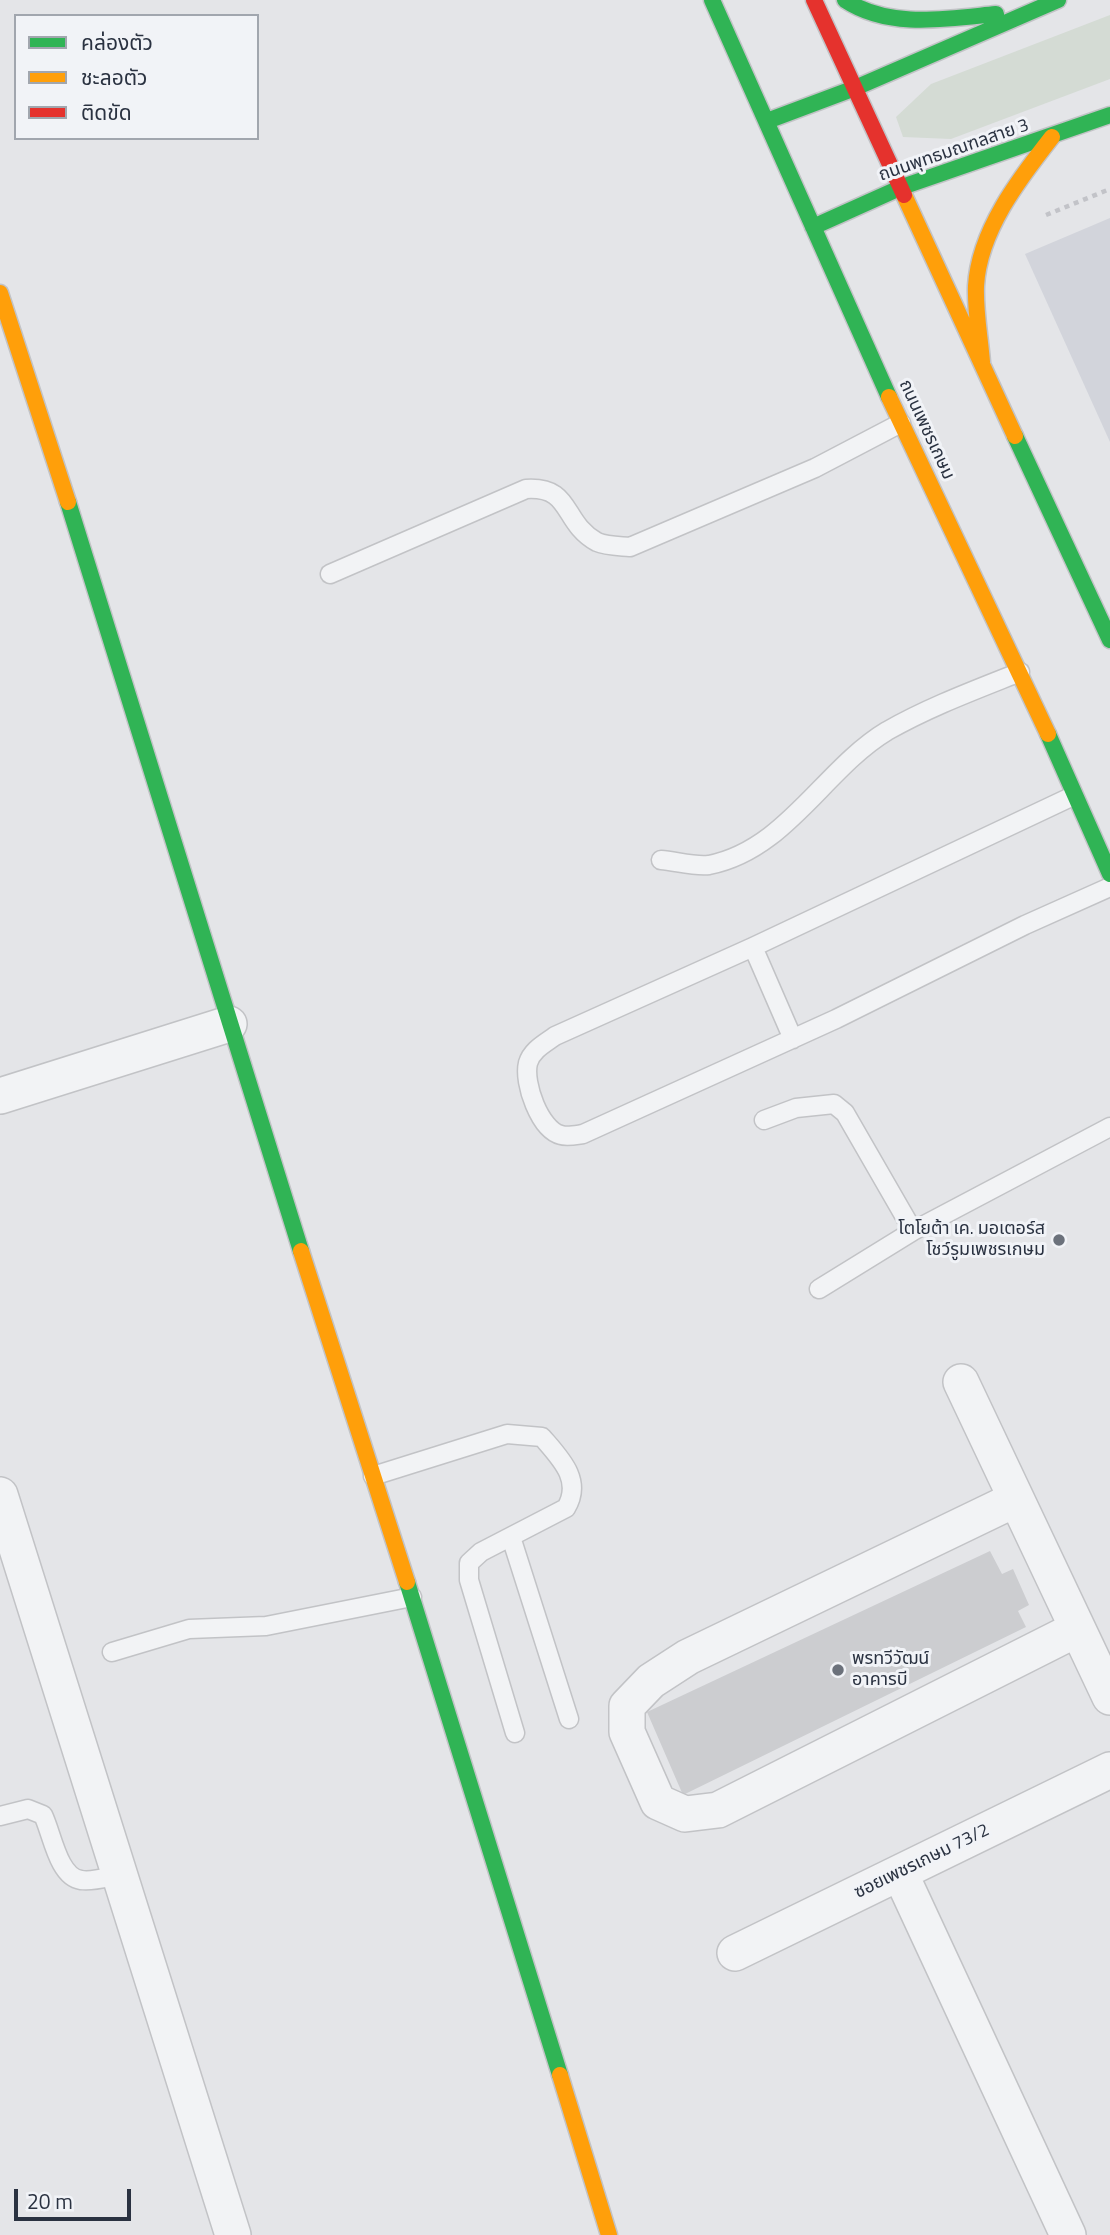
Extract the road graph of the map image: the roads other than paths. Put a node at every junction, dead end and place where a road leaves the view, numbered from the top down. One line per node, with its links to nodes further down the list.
1 (712, 0): 8 (main road, ถนนเพชรเกษม)
2 (814, 0): 6 (main road)
3 (845, 0): 5 (main road)
4 (1058, 0): 5 (main road)
5 (1030, 10): 6 (main road)
6 (855, 88): 8 (main road); 10 (main road)
7 (1110, 115): 9 (main road, ถนนพุทธมณฑลสาย 3)
8 (767, 121): 11 (main road, ถนนเพชรเกษม)
9 (1052, 137): 10 (main road, ถนนพุทธมณฑลสาย 3); 13 (main road)
10 (902, 187): 11 (main road, ถนนพุทธมณฑลสาย 3); 13 (main road)
11 (813, 227): 14 (main road, ถนนเพชรเกษม)
12 (0, 293): 24 (main road)
13 (982, 364): 16 (main road)
14 (901, 423): 15 (lane); 18 (main road, ถนนเพชรเกษม)
15 (330, 574)
16 (1104, 612): 17 (main road)
17 (1110, 640)
18 (1020, 672): 19 (main road, ถนนเพชรเกษม); 20 (lane)
19 (1073, 796): 21 (main road, ถนนเพชรเกษม); 23 (lane)
20 (661, 860)
21 (1110, 874)
22 (1110, 887): 25 (lane)
23 (753, 947): 25 (lane); 25 (lane)
24 (229, 1024): 26 (street); 32 (main road)
25 (793, 1039)
26 (0, 1096)
27 (764, 1120): 29 (lane)
28 (1110, 1127): 29 (lane)
29 (913, 1231): 30 (lane)
30 (819, 1289)
31 (961, 1382): 34 (street)
32 (373, 1476): 35 (lane); 36 (main road)
33 (0, 1495): 45 (street)
34 (1016, 1499): 37 (street); 37 (street)
35 (511, 1537): 40 (lane); 41 (lane)
36 (412, 1597): 38 (lane); 48 (main road)
37 (1077, 1629): 39 (street)
38 (112, 1652)
39 (1110, 1698)
40 (569, 1719)
41 (515, 1733)
42 (1110, 1770): 44 (street, ซอยเพชรเกษม 73/2)
43 (0, 1816): 45 (lane)
44 (900, 1873): 46 (street, ซอยเพชรเกษม 73/2); 49 (street)
45 (120, 1875): 47 (street)
46 (735, 1953)
47 (233, 2235)
48 (610, 2235)
49 (1068, 2235)

